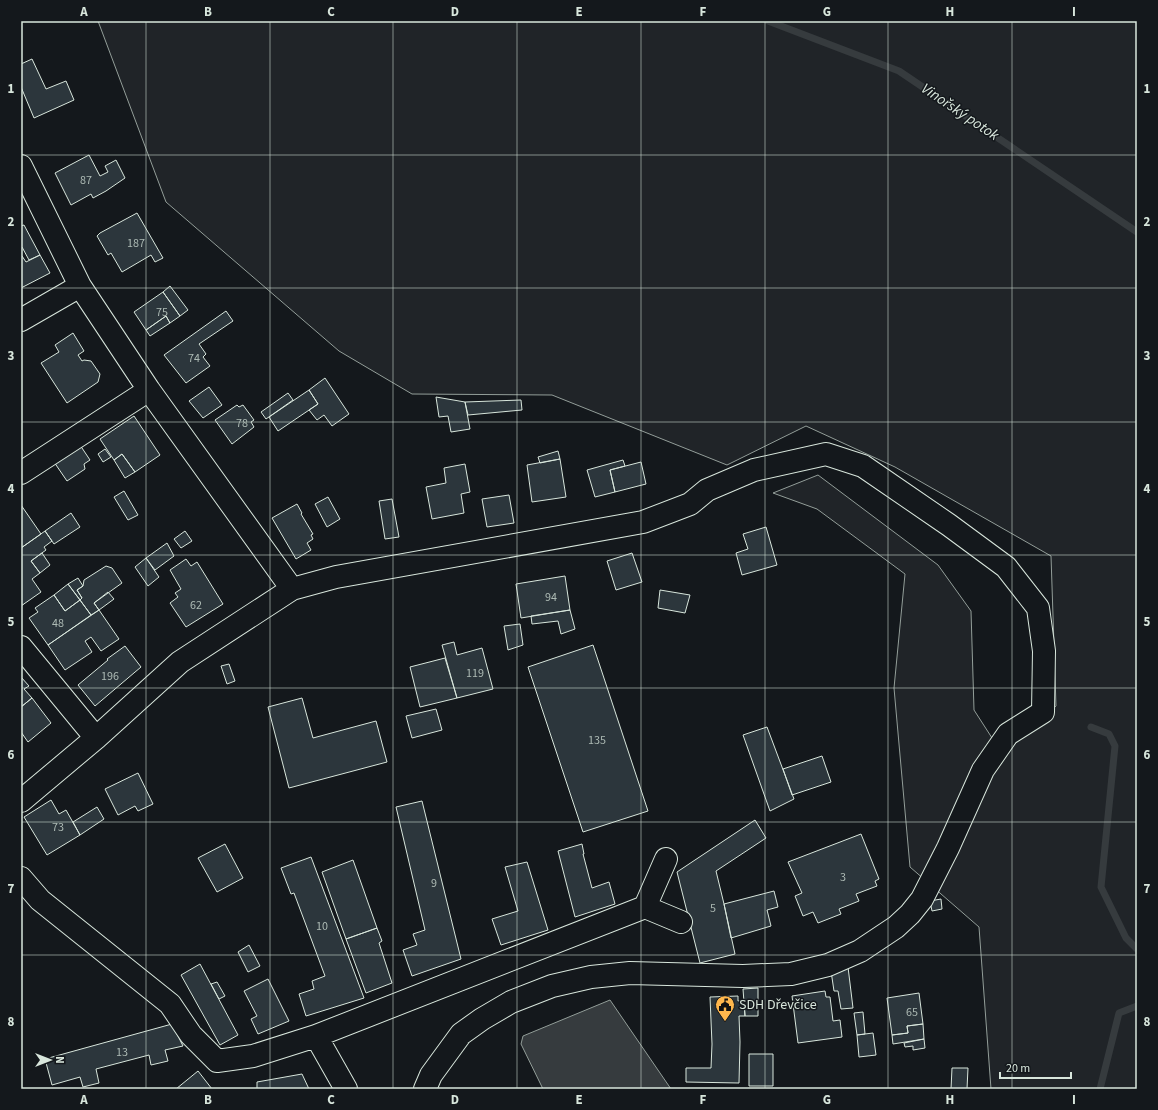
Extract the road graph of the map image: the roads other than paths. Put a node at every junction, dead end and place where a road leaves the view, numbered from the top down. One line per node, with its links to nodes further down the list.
1 (21, 167): 2 (street)
2 (80, 286): 3 (street); 4 (street)
3 (21, 320)
4 (149, 390): 5 (street); 6 (street)
5 (21, 473)
6 (292, 589): 8 (street); 16 (street)
7 (21, 646): 8 (street)
8 (96, 738): 9 (street)
9 (21, 801)
10 (666, 859): 12 (street)
11 (21, 878): 14 (street)
12 (645, 907): 13 (street); 14 (street)
13 (681, 922)
14 (316, 1036): 15 (street)
15 (346, 1089)
16 (425, 1089)

